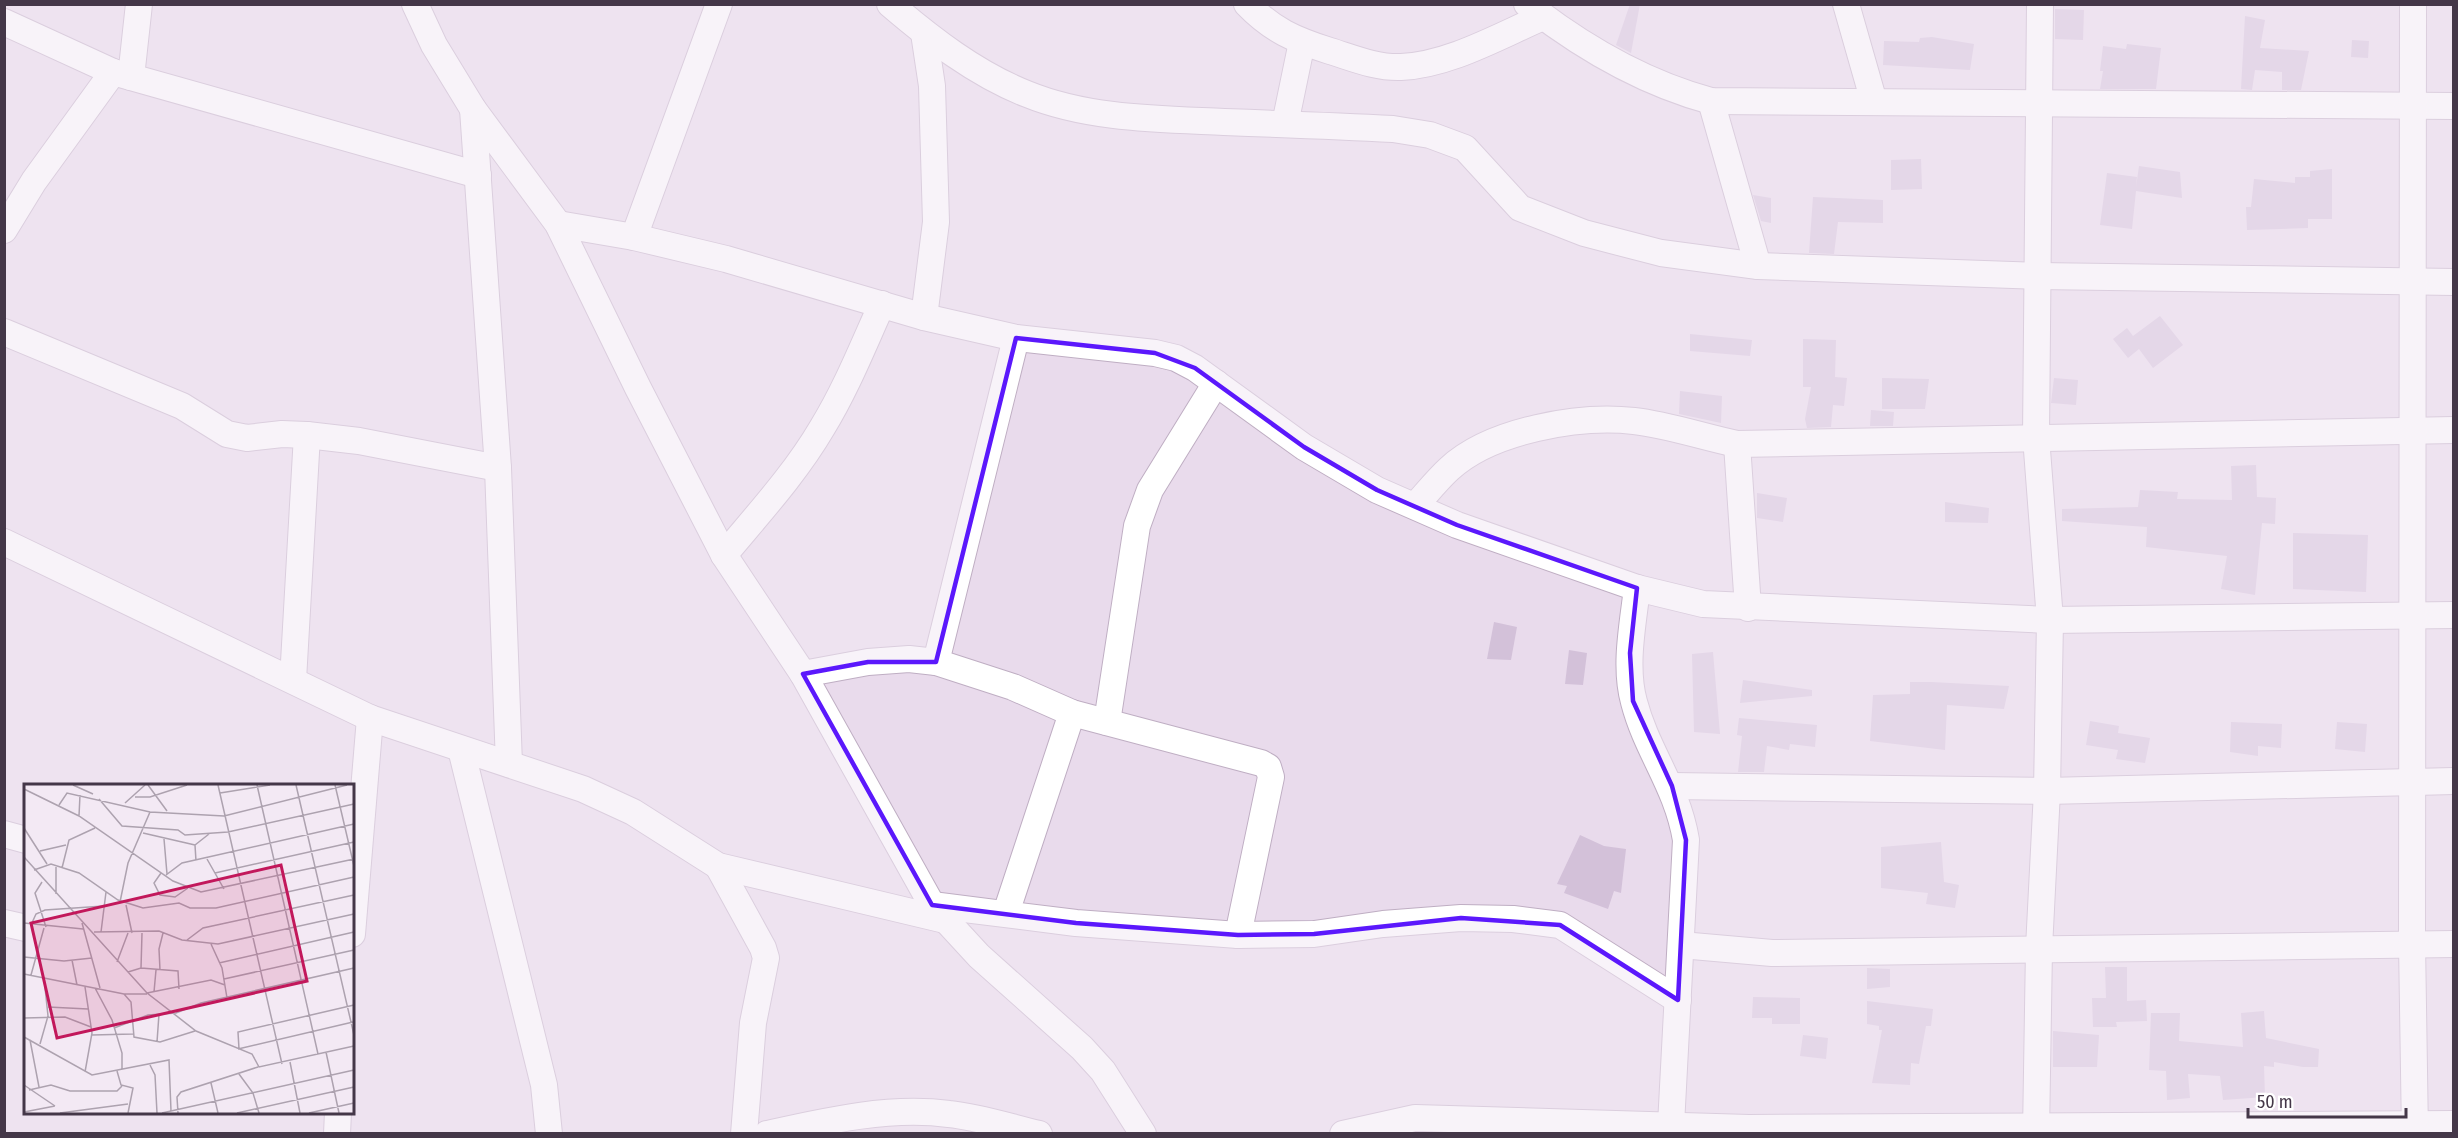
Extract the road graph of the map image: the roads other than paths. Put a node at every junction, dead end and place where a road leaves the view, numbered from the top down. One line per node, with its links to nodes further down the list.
1 (139, 4): 13 (street)
2 (415, 4): 19 (street)
3 (719, 4): 24 (street)
4 (890, 4): 11 (street)
5 (1247, 4): 12 (street)
6 (1846, 4): 15 (street)
7 (2040, 4): 16 (street)
8 (2413, 4): 17 (street)
9 (1535, 11): 12 (street); 14 (street)
10 (4, 22): 13 (street)
11 (924, 33): 20 (street); 30 (street)
12 (1302, 42): 20 (street)
13 (122, 74): 21 (street); 23 (street)
14 (1711, 102): 15 (street); 25 (street)
15 (1874, 102): 16 (street)
16 (2037, 103): 17 (street); 26 (street)
17 (2413, 106): 18 (street); 27 (street)
18 (2454, 106)
19 (473, 109): 21 (street); 22 (street)
20 (1286, 124): 25 (street)
21 (478, 175): 39 (street)
22 (558, 224): 24 (street); 42 (street)
23 (4, 230)
24 (634, 237): 29 (street)
25 (1758, 266): 26 (street)
26 (2038, 276): 27 (street); 37 (street)
27 (2412, 282): 28 (street); 34 (street)
28 (2454, 282)
29 (882, 304): 30 (street); 42 (street)
30 (924, 316): 32 (street)
31 (4, 333): 36 (street)
32 (1016, 338): 33 (street); 48 (street)
33 (1216, 383): 40 (street); 53 (street)
34 (2412, 430): 35 (street); 37 (street); 46 (street)
35 (2454, 430)
36 (307, 435): 39 (street); 50 (street)
37 (2036, 437): 38 (street); 47 (street)
38 (1737, 444): 40 (street); 44 (street)
39 (498, 468): 55 (street)
40 (1415, 506): 43 (street)
41 (4, 542): 50 (street)
42 (724, 555): 49 (street)
43 (1637, 588): 44 (street); 58 (street)
44 (1748, 608): 47 (street)
45 (2454, 615): 46 (street)
46 (2412, 616): 47 (street); 56 (street)
47 (2050, 620): 59 (street)
48 (936, 662): 49 (street); 51 (street)
49 (803, 675): 63 (street)
50 (293, 680): 52 (street)
51 (1072, 713): 53 (street); 64 (street)
52 (370, 718): 54 (street); 65 (street)
53 (1107, 723): 68 (street)
54 (461, 749): 55 (street); 81 (street)
55 (508, 764): 62 (street)
56 (2412, 780): 57 (street); 59 (street); 69 (street)
57 (2454, 781)
58 (1672, 786): 59 (street); 71 (street)
59 (2047, 791): 72 (street)
60 (4, 834): 61 (street)
61 (24, 839)
62 (718, 866): 63 (street); 82 (street)
63 (939, 913): 64 (street); 85 (street)
64 (1006, 913): 68 (street)
65 (354, 919)
66 (4, 923): 67 (street)
67 (24, 928)
68 (1238, 935): 73 (street)
69 (2412, 943): 70 (street); 72 (street); 78 (street)
70 (2454, 944)
71 (1681, 945): 72 (street); 73 (street)
72 (2039, 948): 79 (street)
73 (1678, 1000): 76 (street)
74 (338, 1114): 80 (street)
75 (2454, 1124): 78 (street)
76 (1671, 1125): 79 (street); 86 (street)
77 (998, 1129): 83 (street); 84 (street)
78 (2415, 1129): 79 (street)
79 (2036, 1130)
80 (337, 1134)
81 (549, 1134)
82 (744, 1134)
83 (767, 1134)
84 (1039, 1134)
85 (1143, 1134)
86 (1343, 1134)

